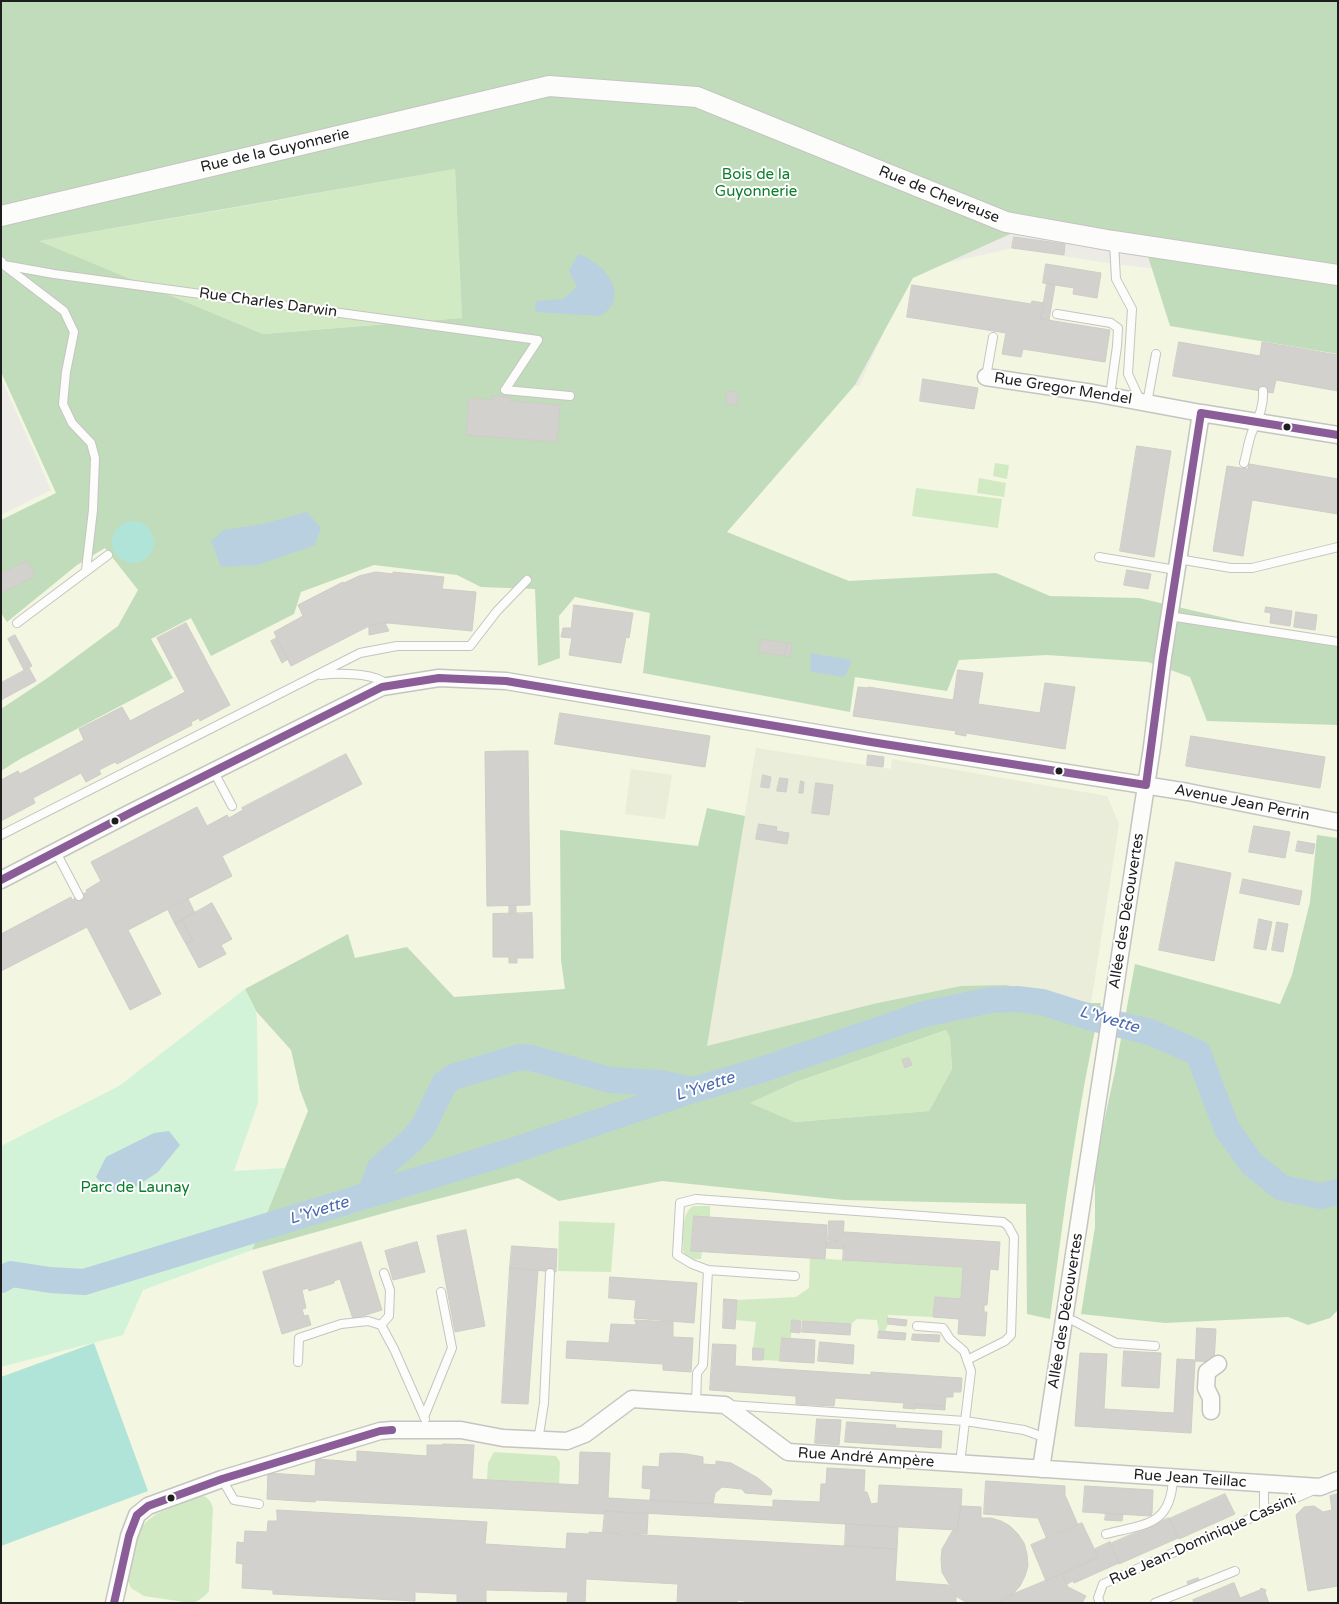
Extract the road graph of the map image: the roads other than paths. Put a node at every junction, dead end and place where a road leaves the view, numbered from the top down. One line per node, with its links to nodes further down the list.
1 (549, 86): 2 (street, Rue de la Guyonnerie); 3 (street, Rue de Chevreuse)
2 (1, 216)
3 (1114, 241): 5 (street, Rue de Chevreuse); 13 (lane)
4 (2, 263): 11 (lane, Rue Charles Darwin); 22 (lane)
5 (1338, 274)
6 (1057, 314): 12 (lane)
7 (993, 337): 9 (lane)
8 (1156, 354): 13 (lane)
9 (986, 377): 12 (street, Rue Gregor Mendel)
10 (1263, 391): 15 (lane)
11 (570, 396)
12 (1110, 396): 13 (street, Rue Gregor Mendel)
13 (1144, 402): 14 (street)
14 (1201, 413): 15 (street); 21 (street, Allée des Découvertes)
15 (1258, 422): 16 (street); 17 (lane)
16 (1338, 435)
17 (1244, 463)
18 (1338, 547): 21 (lane)
19 (108, 555): 22 (lane)
20 (1099, 557): 21 (lane)
21 (1177, 565): 24 (street, Allée des Découvertes)
22 (86, 570): 25 (lane)
23 (527, 580): 27 (lane)
24 (1169, 616): 26 (lane); 30 (street, Allée des Découvertes)
25 (16, 623)
26 (1338, 642)
27 (317, 675): 28 (lane); 33 (lane)
28 (382, 687): 29 (street, Avenue Jean Perrin); 30 (street, Avenue Jean Perrin)
29 (214, 772): 31 (lane); 34 (street, Avenue Jean Perrin)
30 (1146, 786): 32 (street, Avenue Jean Perrin); 42 (street, Allée des Découvertes)
31 (232, 806)
32 (1338, 822)
33 (1, 835)
34 (56, 852): 35 (street, Avenue Jean Perrin); 36 (lane)
35 (1, 880)
36 (79, 896)
37 (708, 1270): 40 (lane); 46 (lane); 49 (lane)
38 (384, 1273): 43 (lane)
39 (550, 1273): 55 (lane)
40 (795, 1276)
41 (441, 1292): 53 (lane)
42 (1064, 1318): 45 (lane); 54 (street, Allée des Découvertes)
43 (381, 1325): 47 (lane); 53 (lane)
44 (917, 1326): 46 (lane)
45 (1155, 1346)
46 (967, 1360): 52 (lane)
47 (298, 1362)
48 (1218, 1364): 51 (street)
49 (696, 1403): 50 (street); 55 (street)
50 (725, 1405): 52 (lane); 56 (street, Rue André Ampère)
51 (1211, 1411)
52 (965, 1421): 54 (lane); 56 (lane)
53 (429, 1424): 55 (street); 59 (street)
54 (1046, 1438): 57 (street, Allée des Découvertes)
55 (538, 1440)
56 (960, 1464): 57 (street, Rue André Ampère)
57 (1042, 1469): 58 (street, Rue Jean Teillac)
58 (1173, 1478): 61 (street, Rue Jean Teillac); 65 (lane)
59 (222, 1479): 63 (lane); 67 (street)
60 (1338, 1480): 62 (street, Rue Jean Teillac)
61 (1260, 1483): 62 (street, Rue Jean Teillac); 64 (lane)
62 (1320, 1487): 64 (lane, Rue Jean-Dominique Cassini)
63 (259, 1504)
64 (1264, 1512): 68 (lane, Rue Jean-Dominique Cassini)
65 (1106, 1534)
66 (1235, 1571): 69 (lane)
67 (114, 1603)
68 (1100, 1603)
69 (1155, 1603)

